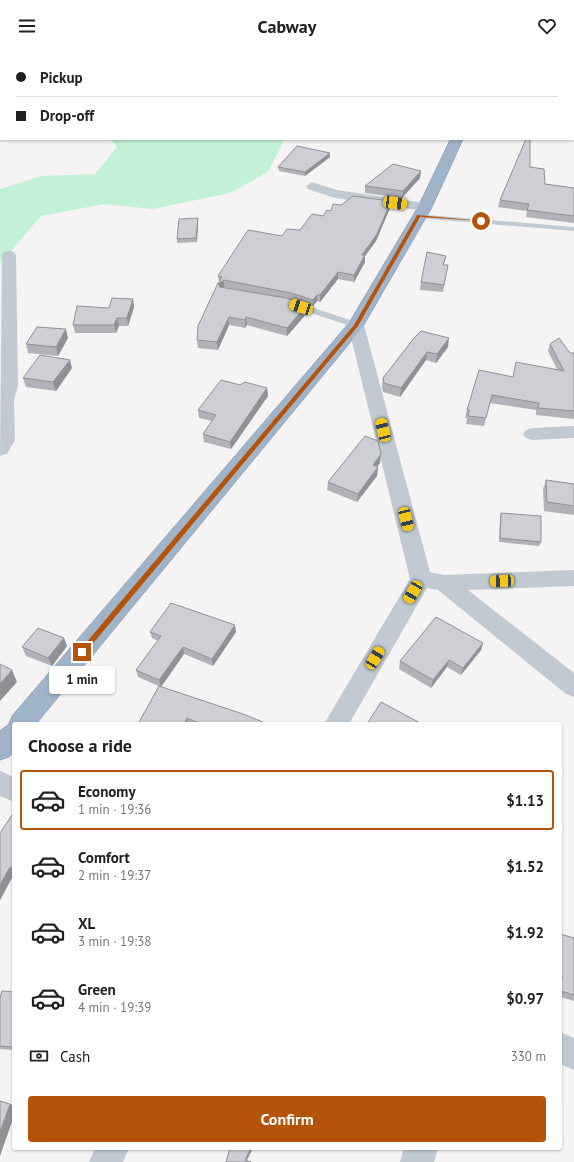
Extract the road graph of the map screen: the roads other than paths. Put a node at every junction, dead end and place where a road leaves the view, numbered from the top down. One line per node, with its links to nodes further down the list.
1 (457, 140): 3 (highway)
2 (312, 186): 3 (street)
3 (422, 212): 4 (lane); 7 (highway)
4 (574, 228)
5 (9, 255): 10 (street)
6 (280, 301): 7 (lane)
7 (356, 325): 12 (street); 15 (highway)
8 (574, 432): 9 (street)
9 (532, 434)
10 (0, 450)
11 (574, 578): 13 (street)
12 (421, 579): 13 (street); 16 (street)
13 (444, 583): 14 (street)
14 (574, 687)
15 (23, 722)
16 (337, 722)
17 (12, 735): 18 (highway)
18 (0, 750)
19 (0, 783): 20 (street)
20 (12, 789)
21 (562, 1049): 22 (street)
22 (574, 1054)
23 (111, 1150): 25 (street)
24 (420, 1150): 26 (street)
25 (106, 1162)
26 (417, 1162)

